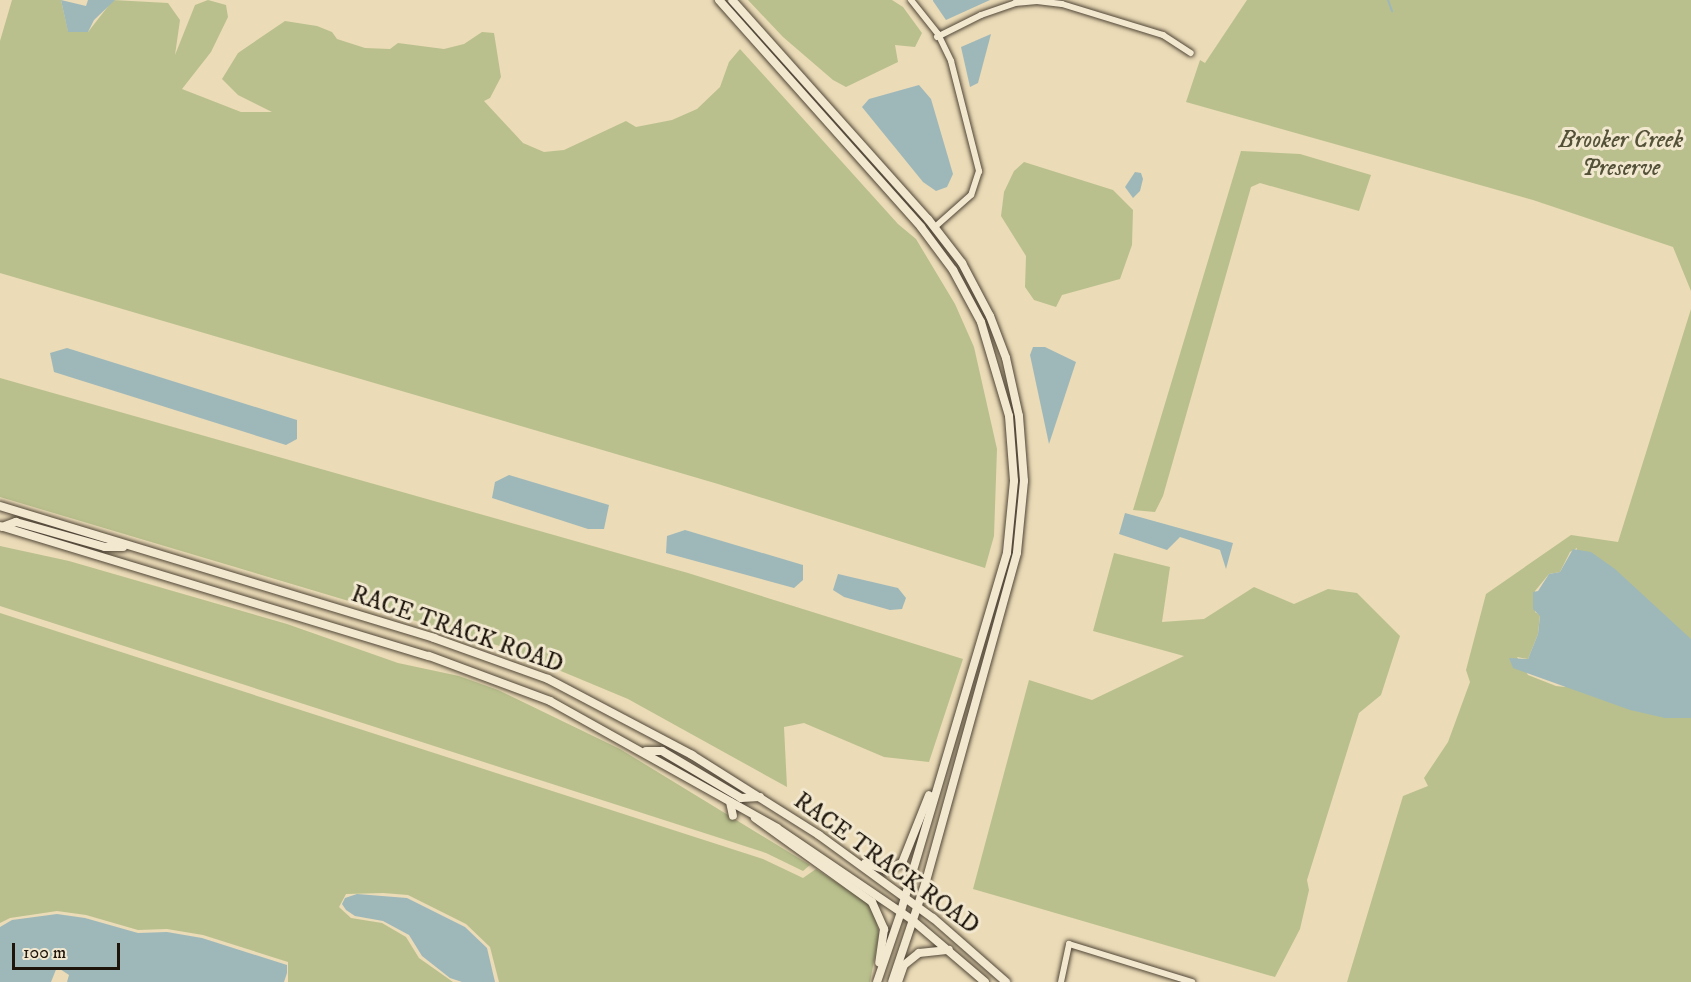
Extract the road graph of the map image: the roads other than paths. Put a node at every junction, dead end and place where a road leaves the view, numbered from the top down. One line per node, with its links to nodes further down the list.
1 (718, 0): 10 (main road)
2 (732, 0): 6 (main road)
3 (911, 0): 4 (street)
4 (937, 37): 5 (street); 6 (street)
5 (1191, 54)
6 (935, 227): 18 (main road)
7 (0, 506): 9 (main road, RACE TRACK ROAD)
8 (1, 526): 9 (main road); 11 (main road, RACE TRACK ROAD)
9 (133, 547): 12 (main road, RACE TRACK ROAD)
10 (971, 680): 16 (main road); 17 (main road)
11 (646, 751): 12 (main road); 13 (main road, RACE TRACK ROAD)
12 (760, 797): 16 (main road, RACE TRACK ROAD)
13 (726, 798): 14 (main road, RACE TRACK ROAD); 15 (main road)
14 (751, 813): 19 (main road, RACE TRACK ROAD); 22 (main road)
15 (733, 816)
16 (850, 856): 17 (main road, RACE TRACK ROAD)
17 (905, 897): 18 (main road, RACE TRACK ROAD); 19 (main road)
18 (917, 906): 20 (main road); 27 (main road, RACE TRACK ROAD)
19 (901, 912): 20 (main road, RACE TRACK ROAD); 22 (main road)
20 (911, 919): 21 (main road, RACE TRACK ROAD); 24 (main road)
21 (949, 950): 25 (main road); 26 (main road, RACE TRACK ROAD)
22 (879, 972): 23 (main road)
23 (877, 982)
24 (892, 982)
25 (898, 982)
26 (985, 982)
27 (1006, 982)
28 (1061, 982): 29 (street)
29 (1192, 982)

